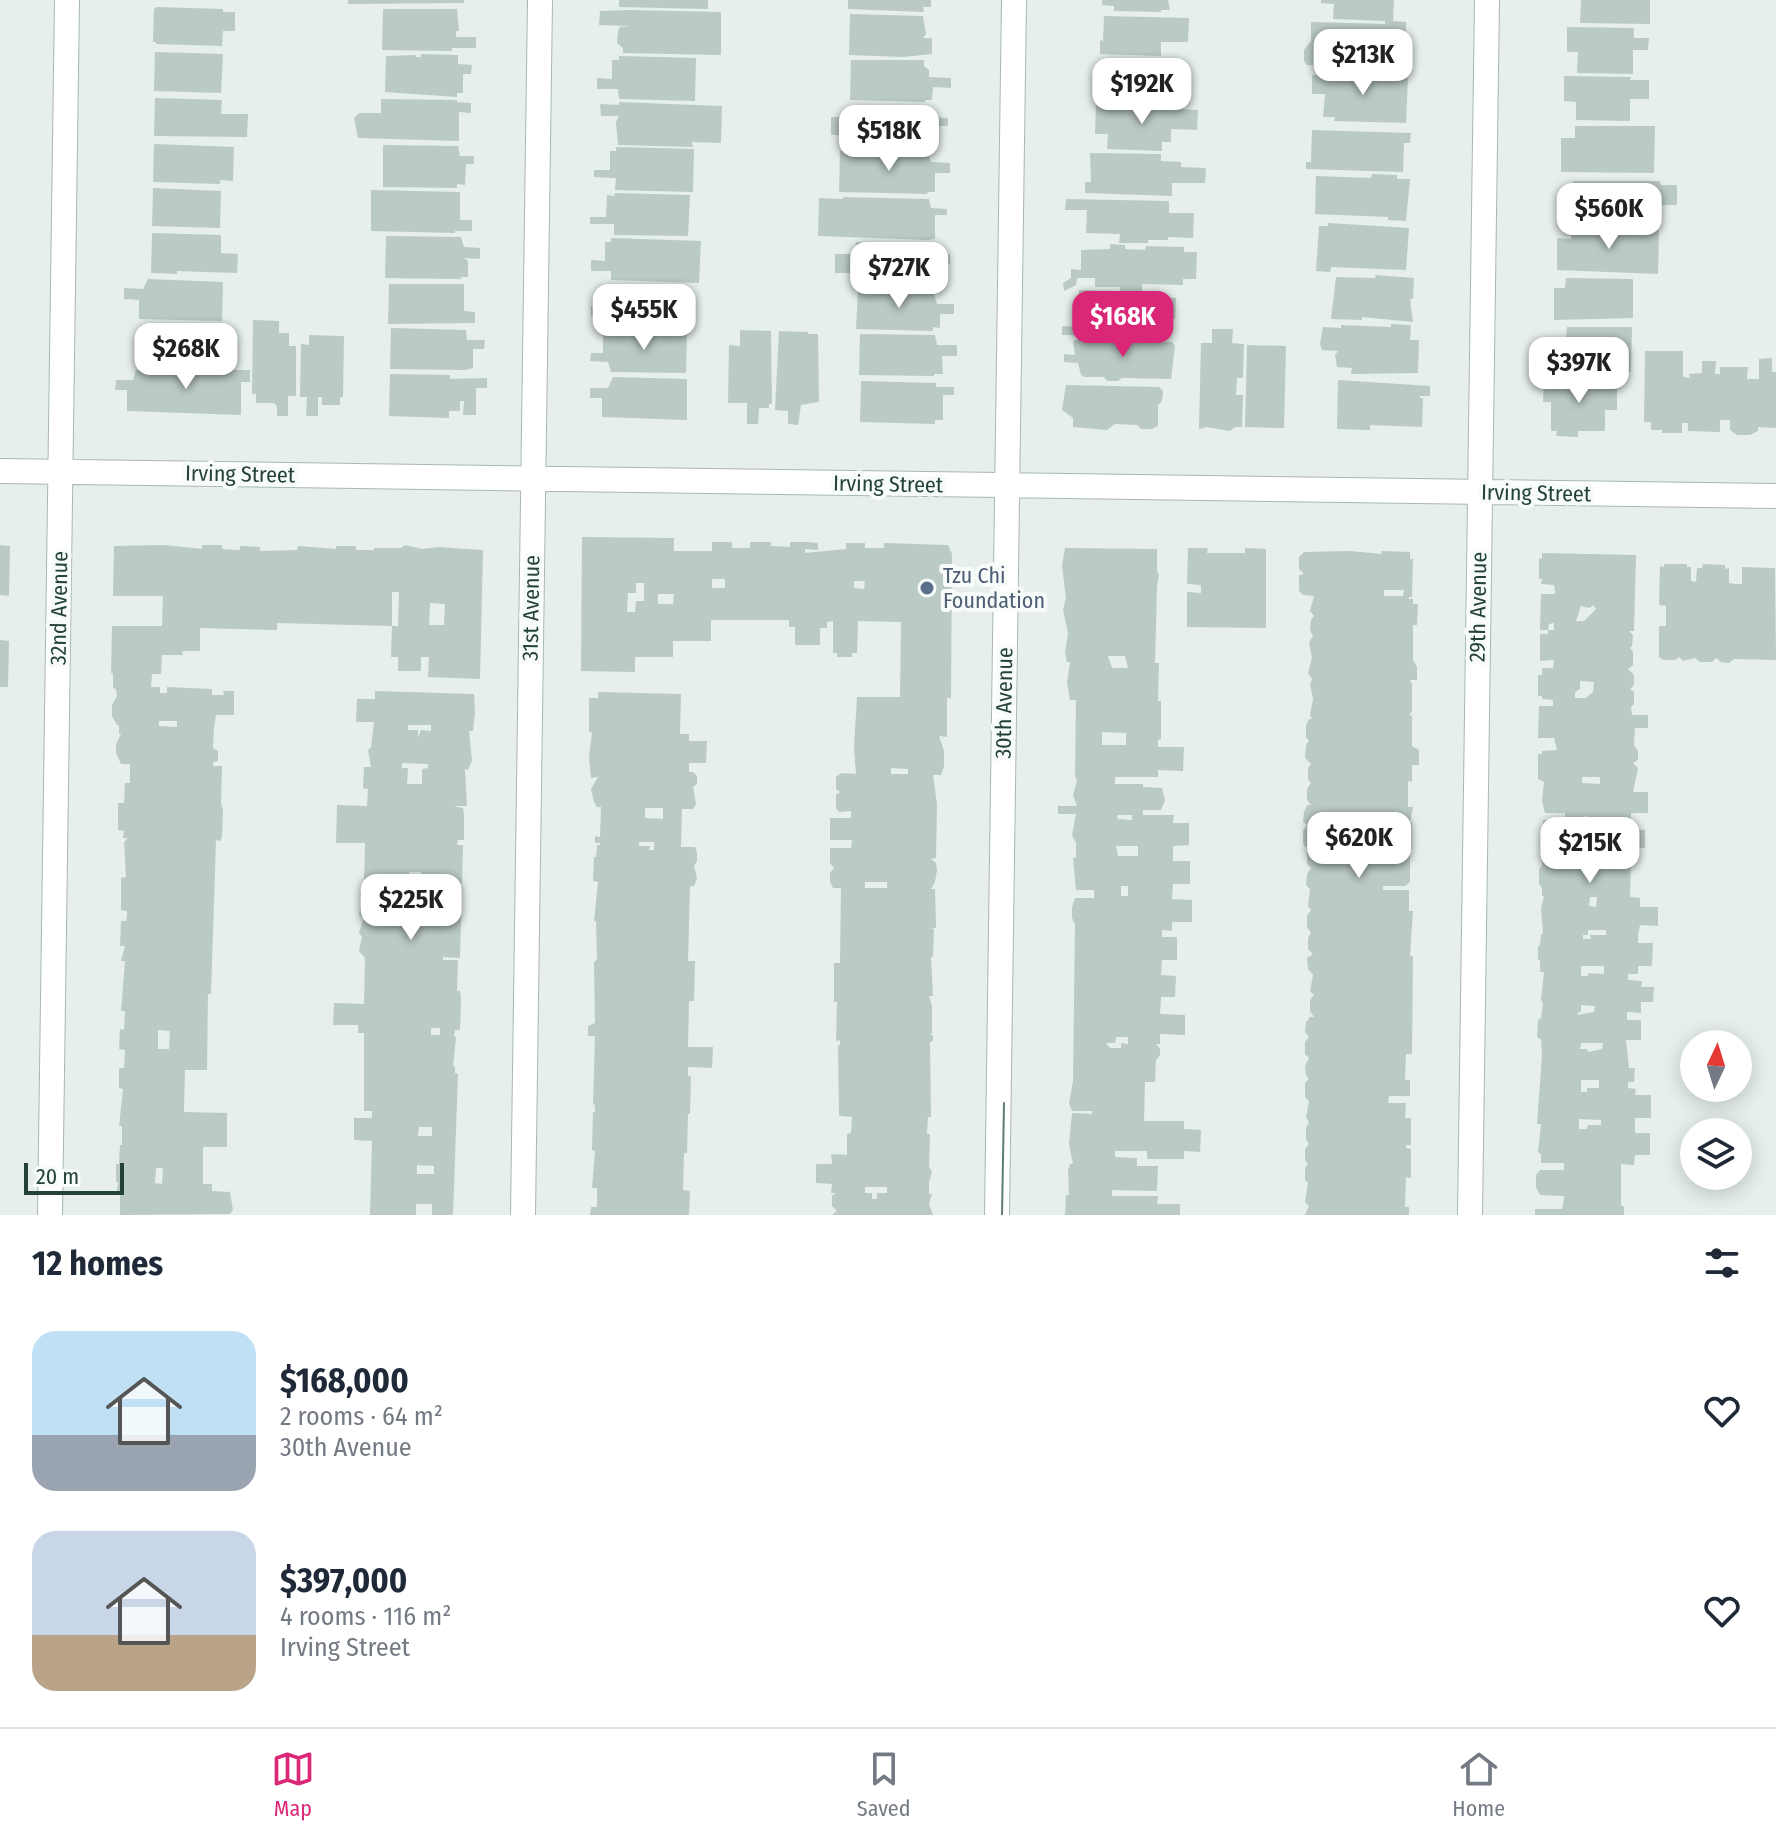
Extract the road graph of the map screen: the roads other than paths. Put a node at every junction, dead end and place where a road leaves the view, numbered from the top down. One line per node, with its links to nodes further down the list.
1 (67, 0): 6 (street, 32nd Avenue)
2 (540, 0): 7 (street, 31st Avenue)
3 (1014, 0): 8 (street, 30th Avenue)
4 (1487, 0): 9 (street, 29th Avenue)
5 (0, 471): 6 (street, Irving Street)
6 (61, 472): 7 (street, Irving Street); 11 (street, 32nd Avenue)
7 (533, 479): 8 (street, Irving Street); 12 (street, 31st Avenue)
8 (1007, 485): 9 (street, Irving Street); 13 (street, 30th Avenue)
9 (1480, 492): 10 (street, Irving Street); 14 (street, 29th Avenue)
10 (1776, 496)
11 (50, 1215)
12 (523, 1215)
13 (997, 1215)
14 (1470, 1215)

